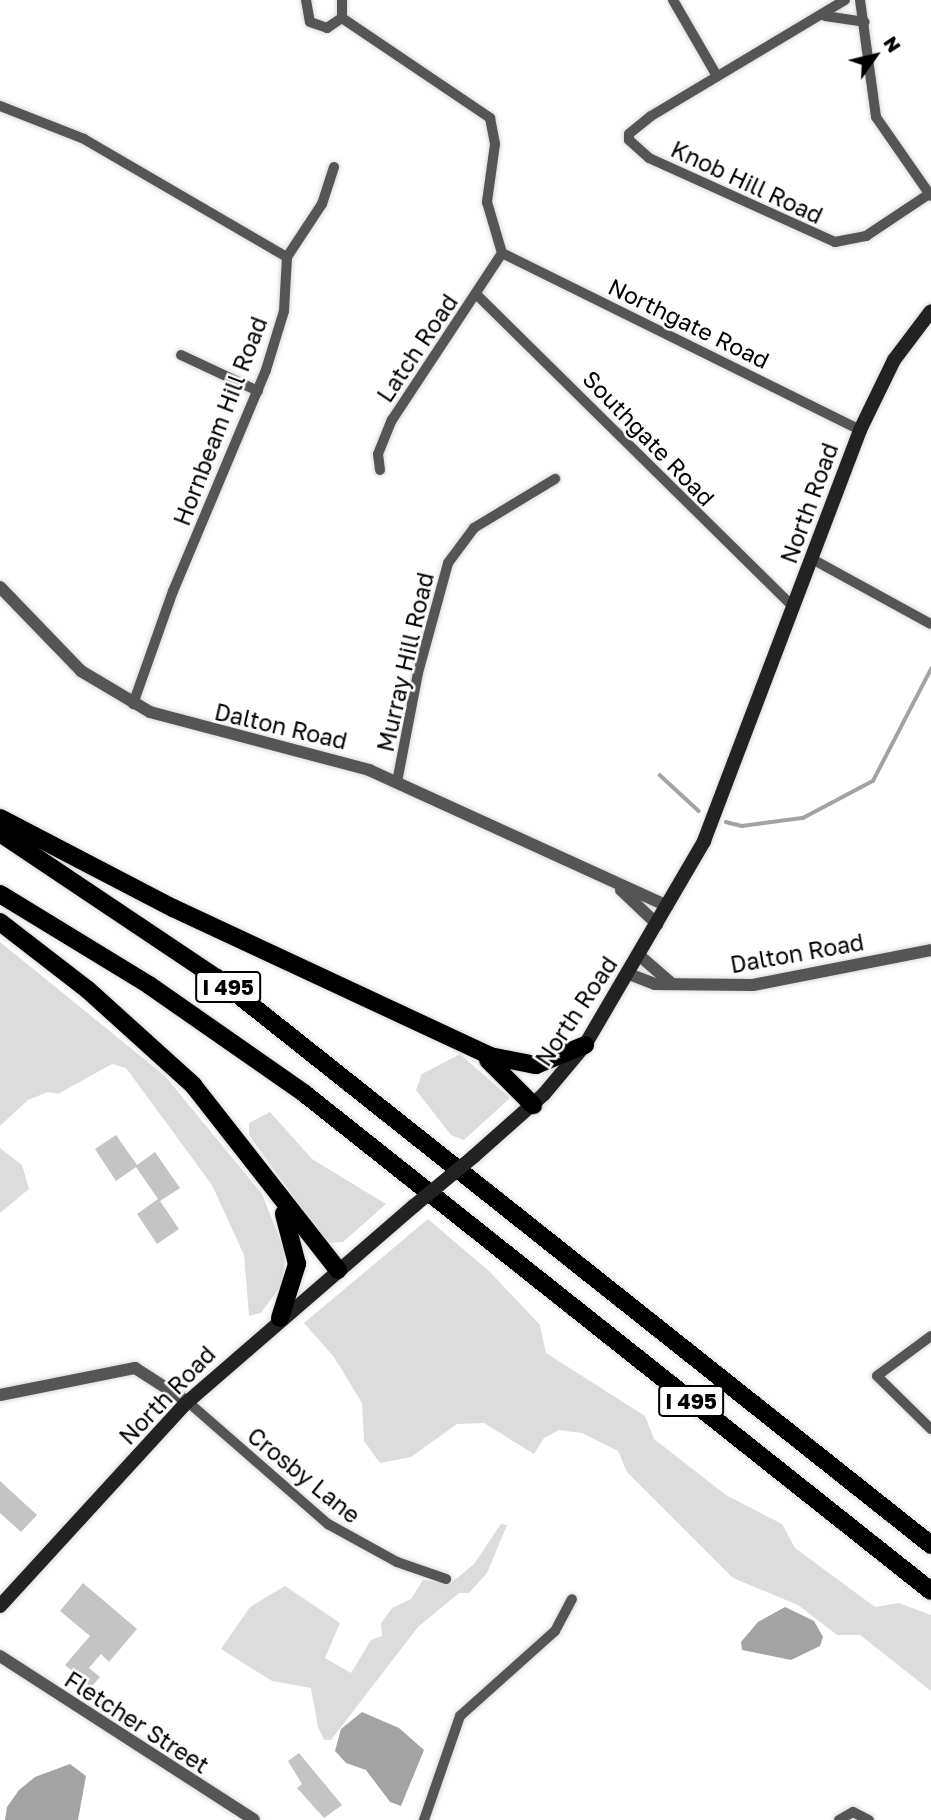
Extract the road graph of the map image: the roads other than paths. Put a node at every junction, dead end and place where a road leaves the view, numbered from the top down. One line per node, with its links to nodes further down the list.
1 (306, 0): 7 (street)
2 (342, 0): 7 (street)
3 (673, 0): 9 (street)
4 (845, 0): 6 (street)
5 (860, 0): 8 (street)
6 (825, 16): 8 (street); 9 (street)
7 (342, 18): 13 (street)
8 (865, 22): 12 (street)
9 (717, 76): 12 (street, Knob Hill Road)
10 (0, 106): 14 (street)
11 (334, 167): 14 (street)
12 (930, 195)
13 (502, 253): 15 (street, Latch Road); 19 (street, Northgate Road)
14 (287, 257): 18 (street, Hornbeam Hill Road)
15 (477, 295): 20 (street, Latch Road); 24 (street, Southgate Road)
16 (931, 311): 19 (main road, North Road)
17 (181, 355): 18 (street)
18 (258, 391): 26 (street, Hornbeam Hill Road)
19 (860, 430): 22 (main road, North Road)
20 (380, 470)
21 (555, 479): 27 (street, Murray Hill Road)
22 (814, 560): 24 (main road, North Road); 25 (street)
23 (0, 587): 26 (street, Dalton Road)
24 (793, 607): 32 (main road, North Road)
25 (931, 624)
26 (134, 704): 27 (street, Dalton Road)
27 (397, 782): 30 (street, Dalton Road)
28 (0, 818): 40 (highway)
29 (0, 833): 49 (highway, I 495)
30 (618, 888): 32 (street, Dalton Road); 34 (street, Dalton Road)
31 (0, 894): 53 (highway, I 495)
32 (667, 906): 34 (main road, North Road)
33 (0, 922): 42 (highway)
34 (657, 924): 36 (main road, North Road)
35 (931, 950): 38 (street, Dalton Road)
36 (640, 956): 37 (main road, North Road); 38 (street)
37 (629, 974): 38 (street, Dalton Road); 39 (main road, North Road)
38 (670, 982)
39 (585, 1045): 40 (highway); 41 (main road, North Road)
40 (471, 1048): 41 (highway)
41 (533, 1104): 43 (main road, North Road, bridge)
42 (264, 1177): 43 (highway); 44 (highway)
43 (338, 1270): 44 (main road, North Road)
44 (280, 1318): 47 (main road, North Road)
45 (931, 1336): 48 (street)
46 (0, 1395): 47 (street)
47 (188, 1402): 52 (street, Crosby Lane); 55 (main road, North Road)
48 (931, 1429)
49 (837, 1470): 50 (highway); 51 (highway, I 495)
50 (931, 1538)
51 (931, 1545)
52 (446, 1579)
53 (931, 1591)
54 (572, 1599): 58 (street)
55 (0, 1606)
56 (0, 1656): 57 (street, Fletcher Street)
57 (254, 1820)
58 (424, 1820)
59 (839, 1820): 60 (street)
60 (869, 1820)

